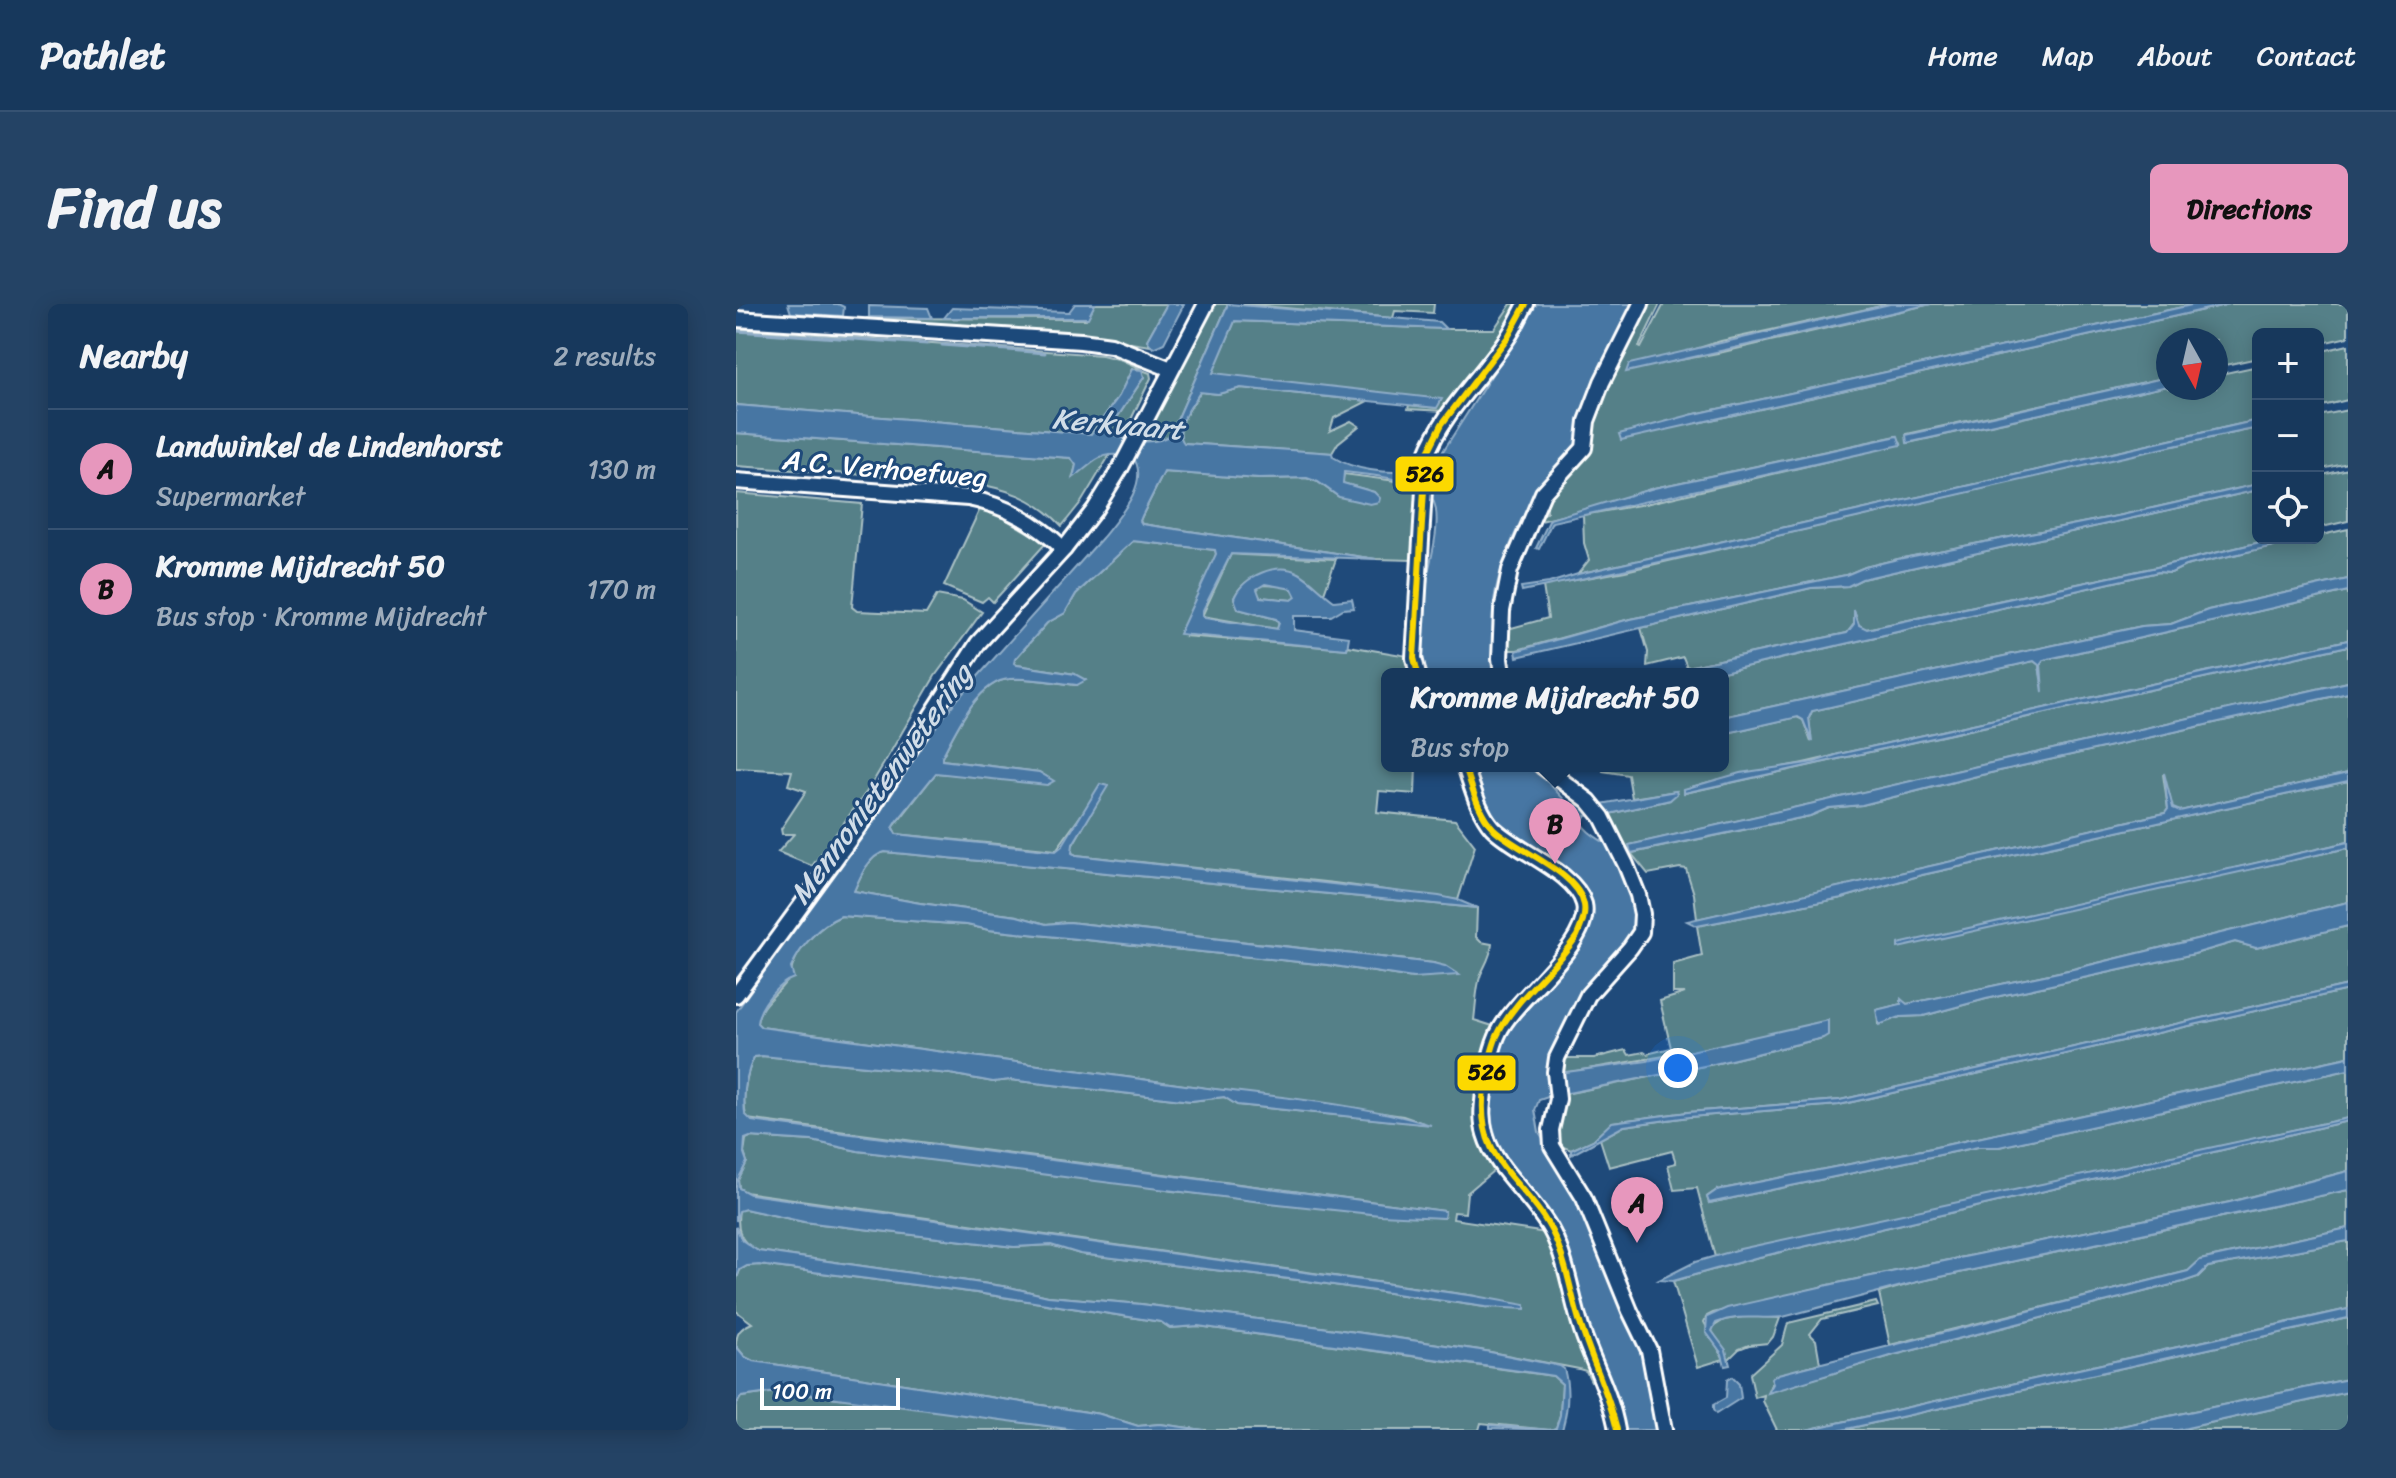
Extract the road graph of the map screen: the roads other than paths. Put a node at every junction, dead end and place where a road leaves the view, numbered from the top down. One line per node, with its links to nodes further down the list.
1 (1206, 304): 5 (street)
2 (1526, 304): 8 (street)
3 (1641, 304): 9 (street)
4 (736, 319): 5 (street)
5 (1171, 369): 7 (street)
6 (736, 481): 7 (street, A.C. Verhoefweg)
7 (1064, 549): 12 (street)
8 (1416, 668)
9 (1501, 668)
10 (1467, 772): 13 (street)
11 (1550, 772): 14 (street)
12 (736, 995)
13 (1617, 1430)
14 (1664, 1430)

